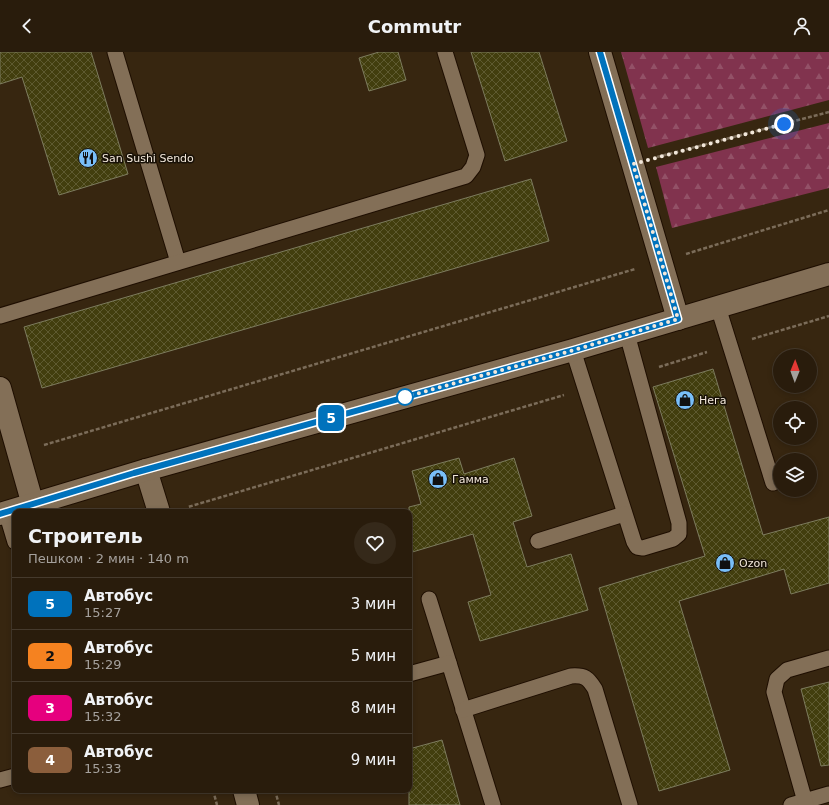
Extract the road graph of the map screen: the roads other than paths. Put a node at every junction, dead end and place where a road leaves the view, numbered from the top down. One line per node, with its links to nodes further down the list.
1 (115, 52): 4 (lane)
2 (445, 52): 4 (lane)
3 (600, 52): 8 (street)
4 (178, 262): 7 (lane)
5 (829, 274): 6 (street)
6 (718, 307): 8 (street); 13 (lane)
7 (0, 316)
8 (678, 319): 9 (street)
9 (627, 334): 10 (street); 18 (lane)
10 (574, 350): 12 (street); 18 (lane)
11 (0, 388): 14 (street)
12 (146, 470): 14 (street); 16 (street)
13 (773, 483)
14 (33, 505): 15 (street)
15 (18, 509)
16 (157, 509)
17 (3, 513): 19 (lane)
18 (624, 514): 20 (lane)
19 (12, 535)
20 (538, 541)
21 (429, 599): 23 (lane)
22 (829, 658): 30 (lane)
23 (449, 663): 24 (lane); 25 (lane)
24 (412, 673)
25 (463, 710): 32 (lane); 33 (lane)
26 (12, 777): 27 (lane)
27 (0, 780)
28 (245, 793): 31 (street)
29 (829, 794): 30 (lane)
30 (801, 804)
31 (248, 805)
32 (492, 805)
33 (630, 805)

